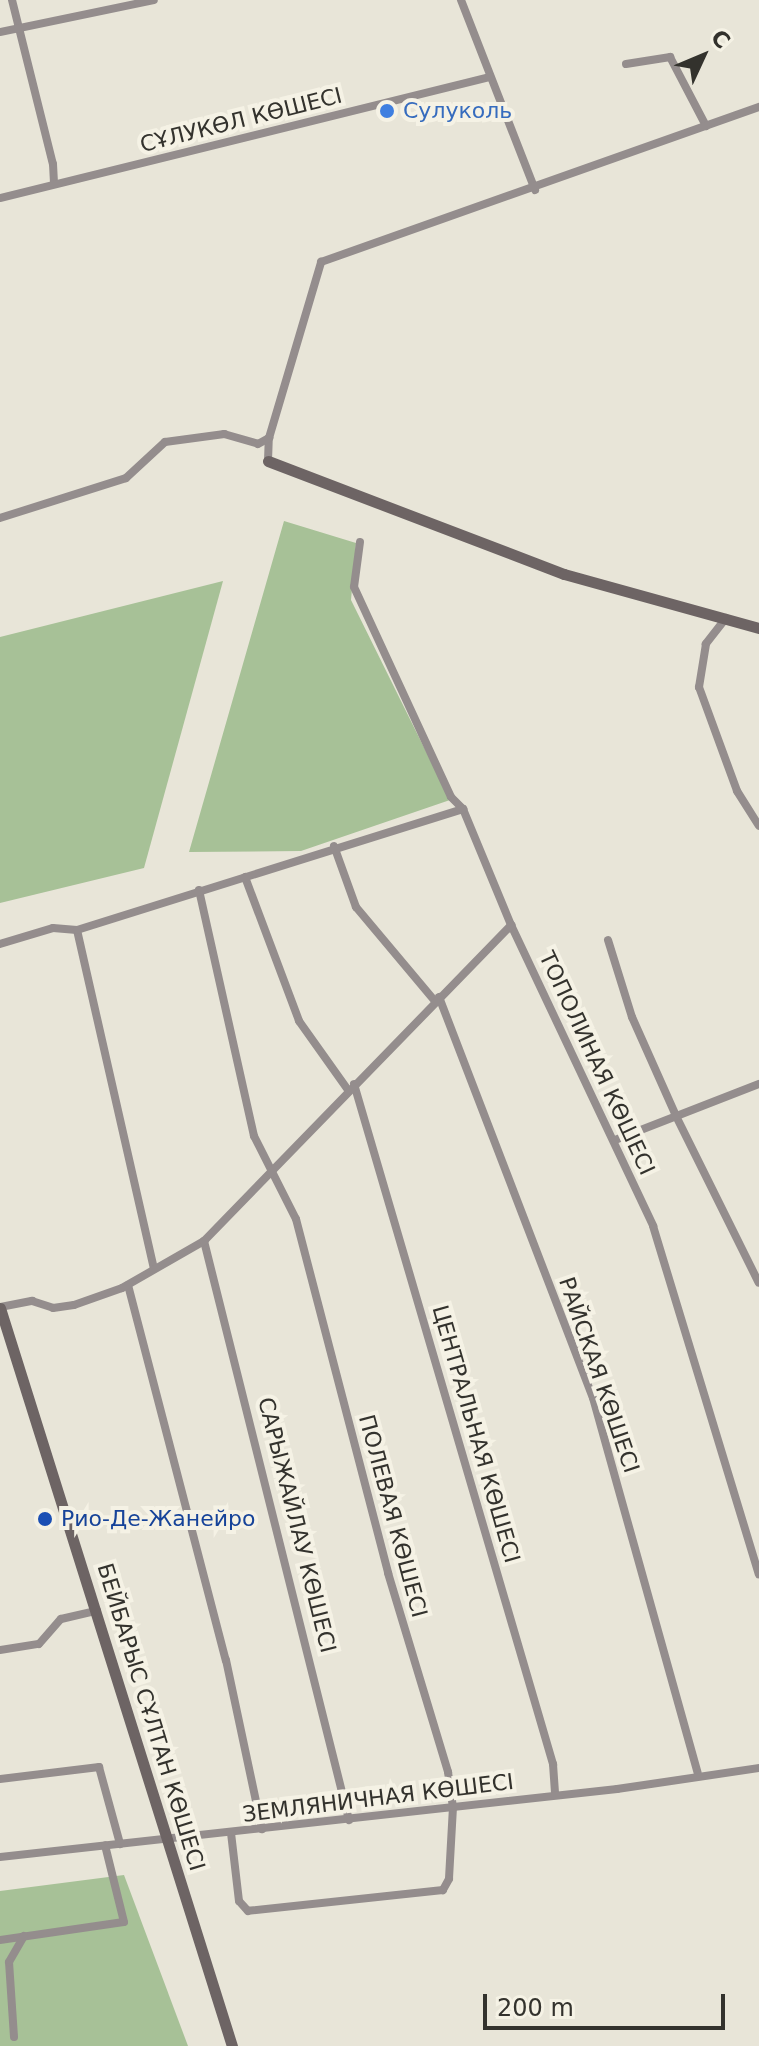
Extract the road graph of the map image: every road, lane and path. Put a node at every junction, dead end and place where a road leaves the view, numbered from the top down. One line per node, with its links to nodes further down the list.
1 (12, 0): 4 (street)
2 (154, 0): 4 (street)
3 (461, 0): 7 (street)
4 (17, 29): 5 (street); 10 (street)
5 (0, 32)
6 (626, 64): 9 (street)
7 (490, 77): 10 (street, СҰЛУКӨЛ КӨШЕСІ); 11 (street)
8 (759, 107): 9 (street)
9 (706, 126): 11 (street)
10 (54, 184): 12 (street, СҰЛУКӨЛ КӨШЕСІ)
11 (535, 190): 13 (street)
12 (0, 198)
13 (269, 438): 14 (street); 15 (street)
14 (268, 461): 17 (street)
15 (0, 518)
16 (360, 542): 19 (street, ТОПОЛИНАЯ КӨШЕСІ)
17 (726, 618): 18 (street); 20 (street)
18 (759, 628)
19 (463, 809): 21 (street); 24 (street, ТОПОЛИНАЯ КӨШЕСІ)
20 (759, 826)
21 (334, 846): 22 (street); 28 (street, РАЙСКАЯ КӨШЕСІ)
22 (245, 877): 23 (street); 30 (street, ЦЕНТРАЛЬНАЯ КӨШЕСІ)
23 (199, 890): 25 (street); 33 (street, ПОЛЕВАЯ КӨШЕСІ)
24 (511, 925): 28 (street); 32 (street, ТОПОЛИНАЯ КӨШЕСІ)
25 (77, 930): 27 (street); 35 (street)
26 (608, 940): 31 (street)
27 (0, 944)
28 (437, 999): 30 (street); 43 (street, РАЙСКАЯ КӨШЕСІ)
29 (759, 1084): 31 (street)
30 (351, 1087): 33 (street); 45 (street, ЦЕНТРАЛЬНАЯ КӨШЕСІ)
31 (676, 1116): 32 (street); 36 (street)
32 (615, 1140): 39 (street, ТОПОЛИНАЯ КӨШЕСІ)
33 (270, 1167): 34 (street); 46 (street, ПОЛЕВАЯ КӨШЕСІ)
34 (204, 1241): 35 (street); 47 (street, САРЫЖАЙЛАУ КӨШЕСІ)
35 (154, 1268): 37 (street)
36 (759, 1283)
37 (128, 1285): 38 (street); 48 (street)
38 (0, 1308): 40 (street, БЕЙБАРЫС СҰЛТАН КӨШЕСІ)
39 (759, 1574)
40 (97, 1611): 41 (street); 50 (street, БЕЙБАРЫС СҰЛТАН КӨШЕСІ)
41 (0, 1650)
42 (759, 1768): 43 (street, ЗЕМЛЯНИЧНАЯ КӨШЕСІ)
43 (698, 1773): 45 (street, ЗЕМЛЯНИЧНАЯ КӨШЕСІ)
44 (0, 1779): 51 (street)
45 (555, 1795): 46 (street, ЗЕМЛЯНИЧНАЯ КӨШЕСІ)
46 (453, 1807): 47 (street, ЗЕМЛЯНИЧНАЯ КӨШЕСІ); 49 (street, ПОЛЕВАЯ КӨШЕСІ)
47 (349, 1820): 48 (street, ЗЕМЛЯНИЧНАЯ КӨШЕСІ)
48 (262, 1829): 49 (street, ЗЕМЛЯНИЧНАЯ КӨШЕСІ)
49 (231, 1833): 50 (street, ЗЕМЛЯНИЧНАЯ КӨШЕСІ)
50 (168, 1837): 51 (street, ЗЕМЛЯНИЧНАЯ КӨШЕСІ); 57 (street, БЕЙБАРЫС СҰЛТАН КӨШЕСІ)
51 (120, 1844): 52 (street, ЗЕМЛЯНИЧНАЯ КӨШЕСІ)
52 (105, 1845): 53 (street, ЗЕМЛЯНИЧНАЯ КӨШЕСІ); 54 (street)
53 (0, 1857)
54 (24, 1936): 55 (street); 56 (street)
55 (0, 1940)
56 (14, 2037)
57 (232, 2046)

